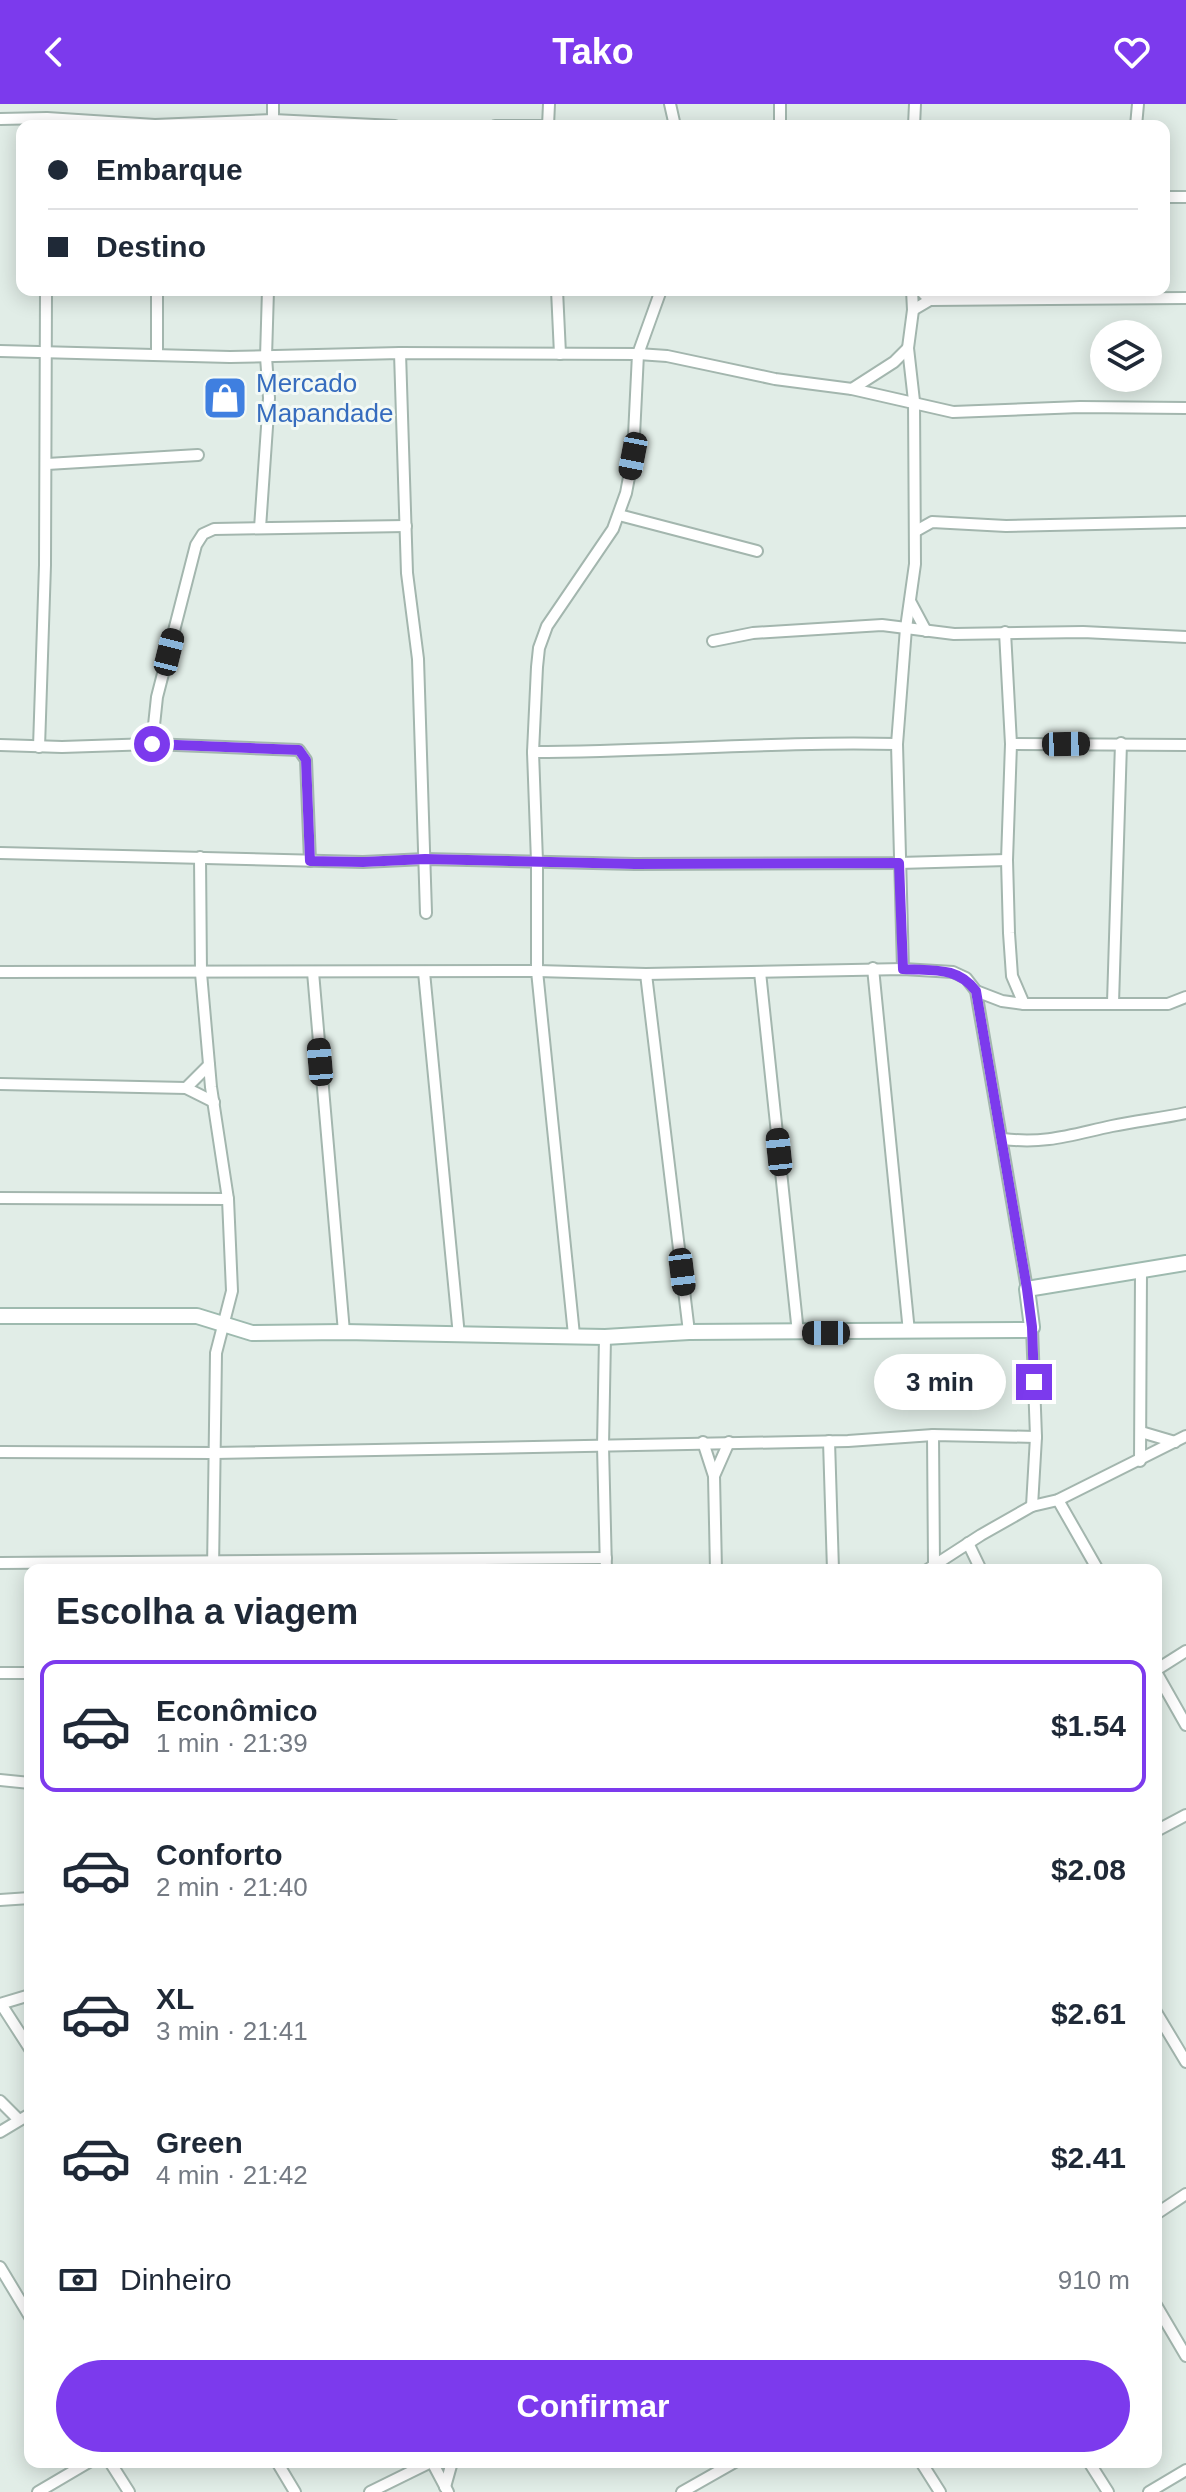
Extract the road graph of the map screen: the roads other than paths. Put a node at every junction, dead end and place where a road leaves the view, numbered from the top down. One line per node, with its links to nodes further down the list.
1 (46, 296): 15 (street)
2 (157, 296): 17 (street)
3 (268, 296): 20 (street)
4 (557, 296): 18 (street)
5 (659, 296): 19 (street)
6 (912, 296): 12 (street)
7 (926, 296): 11 (street)
8 (1007, 296): 11 (street)
9 (1157, 296): 10 (street)
10 (1186, 298)
11 (930, 300): 12 (street)
12 (913, 310): 13 (street)
13 (908, 348): 21 (street); 22 (street)
14 (0, 351): 15 (street)
15 (46, 353): 17 (street); 25 (street)
16 (400, 353): 18 (street); 20 (street); 30 (street)
17 (157, 354): 20 (street)
18 (560, 354): 19 (street)
19 (638, 354): 21 (street); 27 (street)
20 (266, 357): 31 (street)
21 (852, 389): 22 (street)
22 (914, 401): 23 (street); 26 (street)
23 (1186, 408)
24 (198, 455): 25 (street)
25 (47, 464): 46 (street)
26 (914, 511): 28 (street); 32 (street)
27 (619, 515): 33 (street); 47 (street)
28 (932, 522): 29 (street); 32 (street)
29 (1186, 522)
30 (406, 526): 31 (street); 50 (street)
31 (260, 528): 41 (street)
32 (916, 531): 34 (street)
33 (757, 551)
34 (909, 598): 35 (street); 36 (street)
35 (906, 628): 36 (street); 39 (street); 42 (street)
36 (926, 631): 37 (street)
37 (1005, 632): 38 (street); 43 (street)
38 (1186, 637)
39 (713, 641)
40 (1121, 743): 43 (street); 45 (street); 67 (street)
41 (152, 744): 46 (street); 52 (street)
42 (897, 744): 47 (street); 54 (street)
43 (1011, 744): 51 (street)
44 (0, 745): 46 (street)
45 (1186, 745)
46 (39, 747)
47 (533, 752): 53 (street)
48 (0, 853): 49 (street)
49 (200, 857): 52 (street); 63 (street)
50 (425, 859): 52 (street); 53 (street); 55 (street)
51 (1007, 860): 54 (street); 68 (street)
52 (310, 861)
53 (537, 861): 54 (street); 58 (street)
54 (899, 863): 57 (street)
55 (426, 913)
56 (873, 968): 57 (street); 62 (street); 85 (street)
57 (903, 969): 65 (street)
58 (537, 971): 61 (street); 64 (street); 87 (street)
59 (0, 972): 63 (street)
60 (313, 972): 61 (street); 63 (street); 83 (street)
61 (424, 972): 88 (street)
62 (760, 972): 64 (street); 86 (street)
63 (201, 973): 69 (street)
64 (646, 974): 84 (street)
65 (976, 991): 68 (street); 74 (street)
66 (1186, 997): 67 (street)
67 (1113, 1003): 68 (street)
68 (1024, 1004)
69 (209, 1065): 71 (street); 72 (street)
70 (0, 1084): 71 (street)
71 (186, 1088): 72 (street)
72 (214, 1102): 76 (street)
73 (1186, 1113): 74 (street)
74 (1003, 1139): 79 (street)
75 (0, 1198): 76 (street)
76 (228, 1199): 81 (street)
77 (1186, 1263): 78 (street)
78 (1141, 1272): 79 (street); 90 (street)
79 (1027, 1289): 82 (street)
80 (0, 1316): 81 (street)
81 (224, 1324): 83 (street); 99 (street)
82 (1032, 1327): 85 (street); 92 (street)
83 (344, 1332): 88 (street)
84 (689, 1332): 86 (street); 89 (street)
85 (909, 1332): 86 (street)
86 (798, 1333)
87 (574, 1335): 88 (street); 89 (street)
88 (459, 1336)
89 (605, 1337): 97 (street)
90 (1141, 1432): 93 (street); 100 (street)
91 (933, 1435): 92 (street); 94 (street); 111 (street)
92 (1036, 1437): 103 (street)
93 (1183, 1439): 100 (street)
94 (829, 1441): 96 (street); 110 (street)
95 (703, 1442): 96 (street); 97 (street); 101 (street)
96 (729, 1442): 101 (street)
97 (603, 1446): 99 (street); 108 (street)
98 (0, 1452): 99 (street)
99 (214, 1453): 107 (street)
100 (1140, 1461): 102 (street)
101 (714, 1476): 109 (street)
102 (1058, 1500): 103 (street); 114 (street)
103 (1032, 1506): 104 (street)
104 (968, 1543): 112 (street); 113 (street)
105 (0, 1563): 106 (street)
106 (71, 1564)
107 (213, 1564)
108 (606, 1564)
109 (716, 1564)
110 (833, 1564)
111 (931, 1564)
112 (936, 1564)
113 (978, 1564)
114 (1095, 1564)
115 (1186, 1651): 116 (street)
116 (1162, 1667)
117 (0, 1673): 118 (street)
118 (24, 1673)
119 (1162, 1682): 120 (street)
120 (1186, 1725)
121 (0, 1780): 122 (street)
122 (24, 1782)
123 (1186, 1815): 124 (street)
124 (1162, 1828)
125 (24, 1898): 126 (street)
126 (0, 1900)
127 (24, 1997): 128 (street)
128 (0, 2004): 130 (street)
129 (1162, 2022): 131 (street)
130 (24, 2040)
131 (1186, 2062)
132 (0, 2101): 134 (street)
133 (24, 2117): 134 (street)
134 (19, 2120): 135 (street)
135 (0, 2132)
136 (1186, 2194): 137 (street)
137 (1162, 2210)
138 (0, 2267): 139 (street)
139 (24, 2307)
140 (1162, 2315): 141 (street)
141 (1186, 2356)
142 (79, 2468): 153 (street)
143 (114, 2468): 154 (street)
144 (281, 2468): 155 (street)
145 (420, 2468): 156 (street)
146 (435, 2468): 152 (street)
147 (451, 2468): 152 (street)
148 (724, 2468): 157 (street)
149 (925, 2468): 158 (street)
150 (1093, 2468): 159 (street)
151 (1186, 2470): 160 (street)
152 (447, 2489)
153 (38, 2492)
154 (129, 2492)
155 (295, 2492)
156 (370, 2492)
157 (682, 2492)
158 (940, 2492)
159 (1108, 2492)
160 (1149, 2492)

